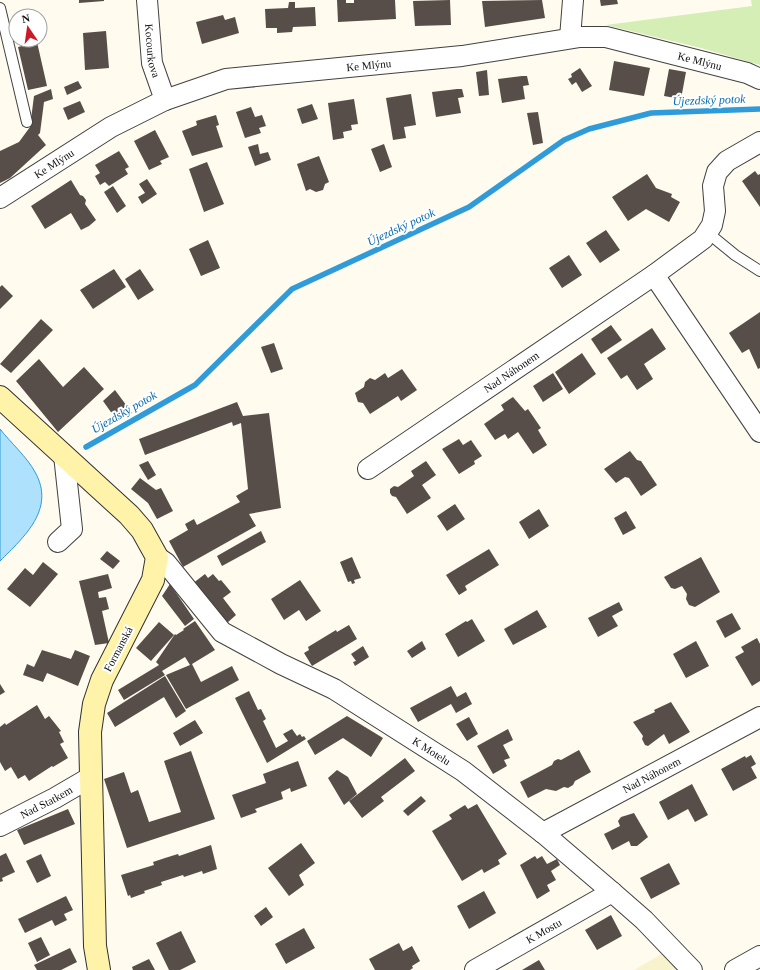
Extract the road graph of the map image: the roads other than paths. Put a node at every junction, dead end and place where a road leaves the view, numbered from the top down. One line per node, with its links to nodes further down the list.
1 (148, 0): 6 (street, Kocourkova)
2 (573, 0): 4 (street)
3 (0, 8): 7 (lane)
4 (570, 38): 5 (street, Ke Mlýnu); 6 (street, Ke Mlýnu)
5 (760, 79)
6 (165, 100): 9 (street, Ke Mlýnu)
7 (27, 122)
8 (760, 142): 10 (street, Nad Náhonem)
9 (0, 198)
10 (708, 233): 11 (lane); 12 (street, Nad Náhonem)
11 (760, 271)
12 (654, 275): 14 (street); 16 (street, Nad Náhonem)
13 (0, 397): 15 (street)
14 (760, 432)
15 (64, 455): 17 (street); 18 (street)
16 (368, 469)
17 (58, 542)
18 (157, 557): 20 (street, Formanská); 22 (street, K Motelu)
19 (760, 717): 22 (street, Nad Náhonem)
20 (91, 777): 21 (street, Nad Statkem); 25 (street, Formanská)
21 (0, 826)
22 (543, 833): 23 (street, K Motelu)
23 (612, 892): 26 (street, K Mostu); 27 (street, K Motelu)
24 (760, 956): 28 (street)
25 (99, 970)
26 (475, 970)
27 (692, 970)
28 (735, 970)

